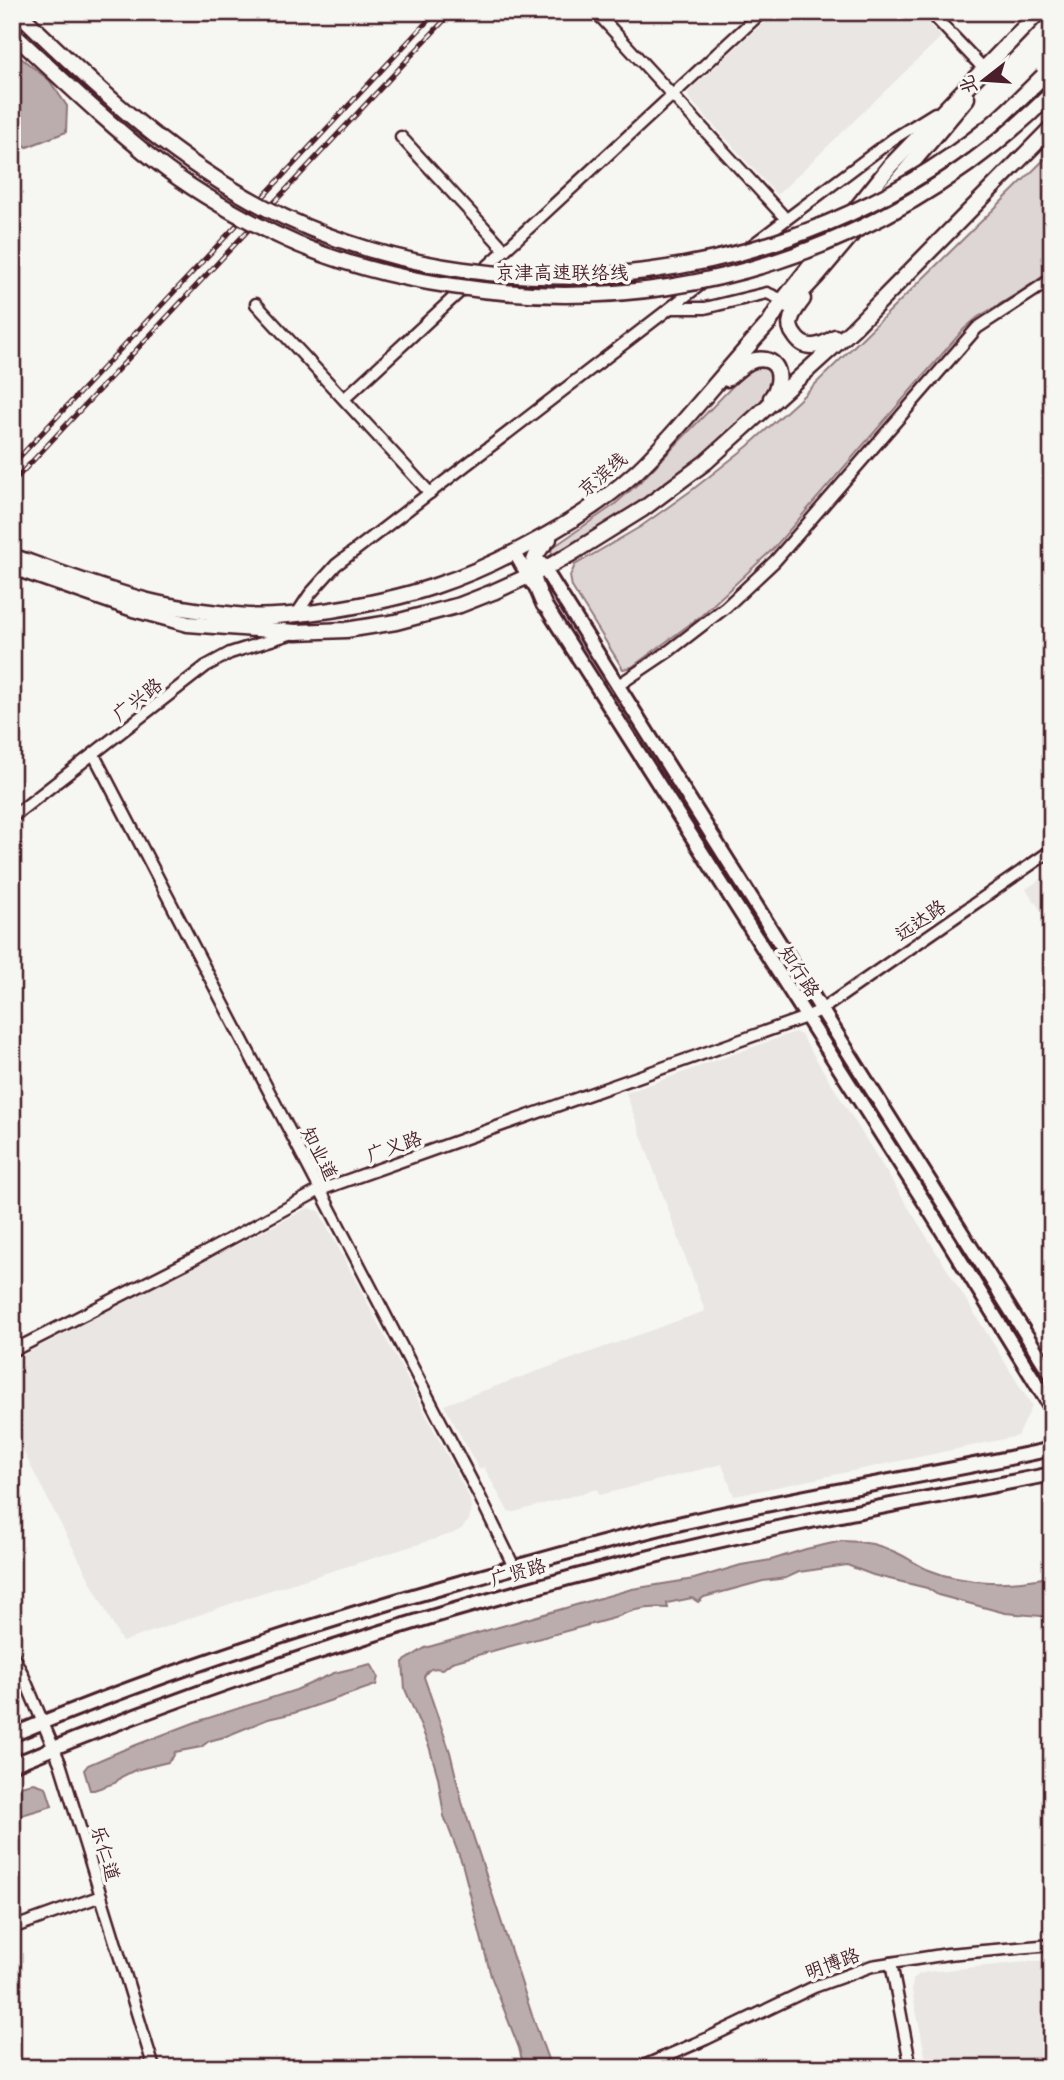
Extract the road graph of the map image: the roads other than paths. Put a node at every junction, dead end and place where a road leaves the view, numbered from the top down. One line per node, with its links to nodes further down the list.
1 (18, 12): 8 (highway, 京津高速联络线, bridge)
2 (596, 12): 10 (street)
3 (762, 12): 10 (street)
4 (930, 12): 7 (street)
5 (1039, 12): 7 (highway, 京滨线)
6 (12, 33): 9 (highway, 京津高速联络线, bridge)
7 (985, 70): 11 (highway, 京滨线); 16 (highway)
8 (1047, 71)
9 (1052, 93)
10 (672, 95): 14 (street); 15 (street)
11 (947, 106): 14 (street); 19 (highway, 京滨线)
12 (1052, 127): 18 (highway)
13 (401, 137): 15 (street)
14 (786, 219): 21 (street)
15 (505, 250): 23 (street)
16 (834, 255): 18 (highway); 22 (highway)
17 (1052, 279): 37 (street)
18 (884, 297): 25 (highway)
19 (783, 300): 21 (street); 22 (highway, 京滨线)
20 (256, 304): 23 (street)
21 (670, 308): 26 (street)
22 (769, 323): 24 (highway, 京滨线)
23 (344, 399): 26 (street)
24 (702, 399): 25 (highway); 27 (highway, 京滨线)
25 (727, 444): 29 (highway)
26 (430, 493): 35 (street)
27 (533, 549): 28 (highway); 32 (highway)
28 (515, 553): 32 (main road, 知行路); 35 (highway)
29 (569, 555): 32 (highway); 33 (main road)
30 (12, 556): 35 (highway)
31 (12, 568): 36 (highway)
32 (535, 574): 33 (main road, 知行路); 34 (highway); 36 (highway)
33 (561, 597): 37 (main road, 知行路)
34 (544, 606): 42 (main road, 知行路)
35 (296, 615): 36 (highway)
36 (296, 632): 38 (street, 广兴路)
37 (617, 686): 41 (main road, 知行路)
38 (94, 755): 39 (street, 广兴路); 43 (street, 知业道)
39 (12, 817)
40 (1052, 850): 41 (street, 远达路)
41 (821, 1010): 42 (street, 远达路); 45 (main road, 知行路)
42 (806, 1017): 43 (street, 广义路); 46 (main road, 知行路)
43 (320, 1190): 44 (street, 广义路); 49 (street, 知业道)
44 (12, 1351)
45 (1052, 1376)
46 (1052, 1409)
47 (1052, 1449): 49 (main road, 广贤路)
48 (1052, 1474): 53 (main road, 广贤路)
49 (514, 1567): 51 (main road, 广贤路)
50 (12, 1654): 51 (street, 乐仁道)
51 (44, 1722): 52 (main road, 广贤路); 53 (street, 乐仁道)
52 (12, 1735)
53 (54, 1748): 54 (main road, 广贤路); 55 (street, 乐仁道)
54 (12, 1765)
55 (101, 1896): 56 (street); 59 (street, 乐仁道)
56 (12, 1928)
57 (1052, 1945): 58 (street, 明博路)
58 (891, 1964): 60 (street, 明博路); 61 (street)
59 (154, 2068)
60 (639, 2068)
61 (911, 2068)

